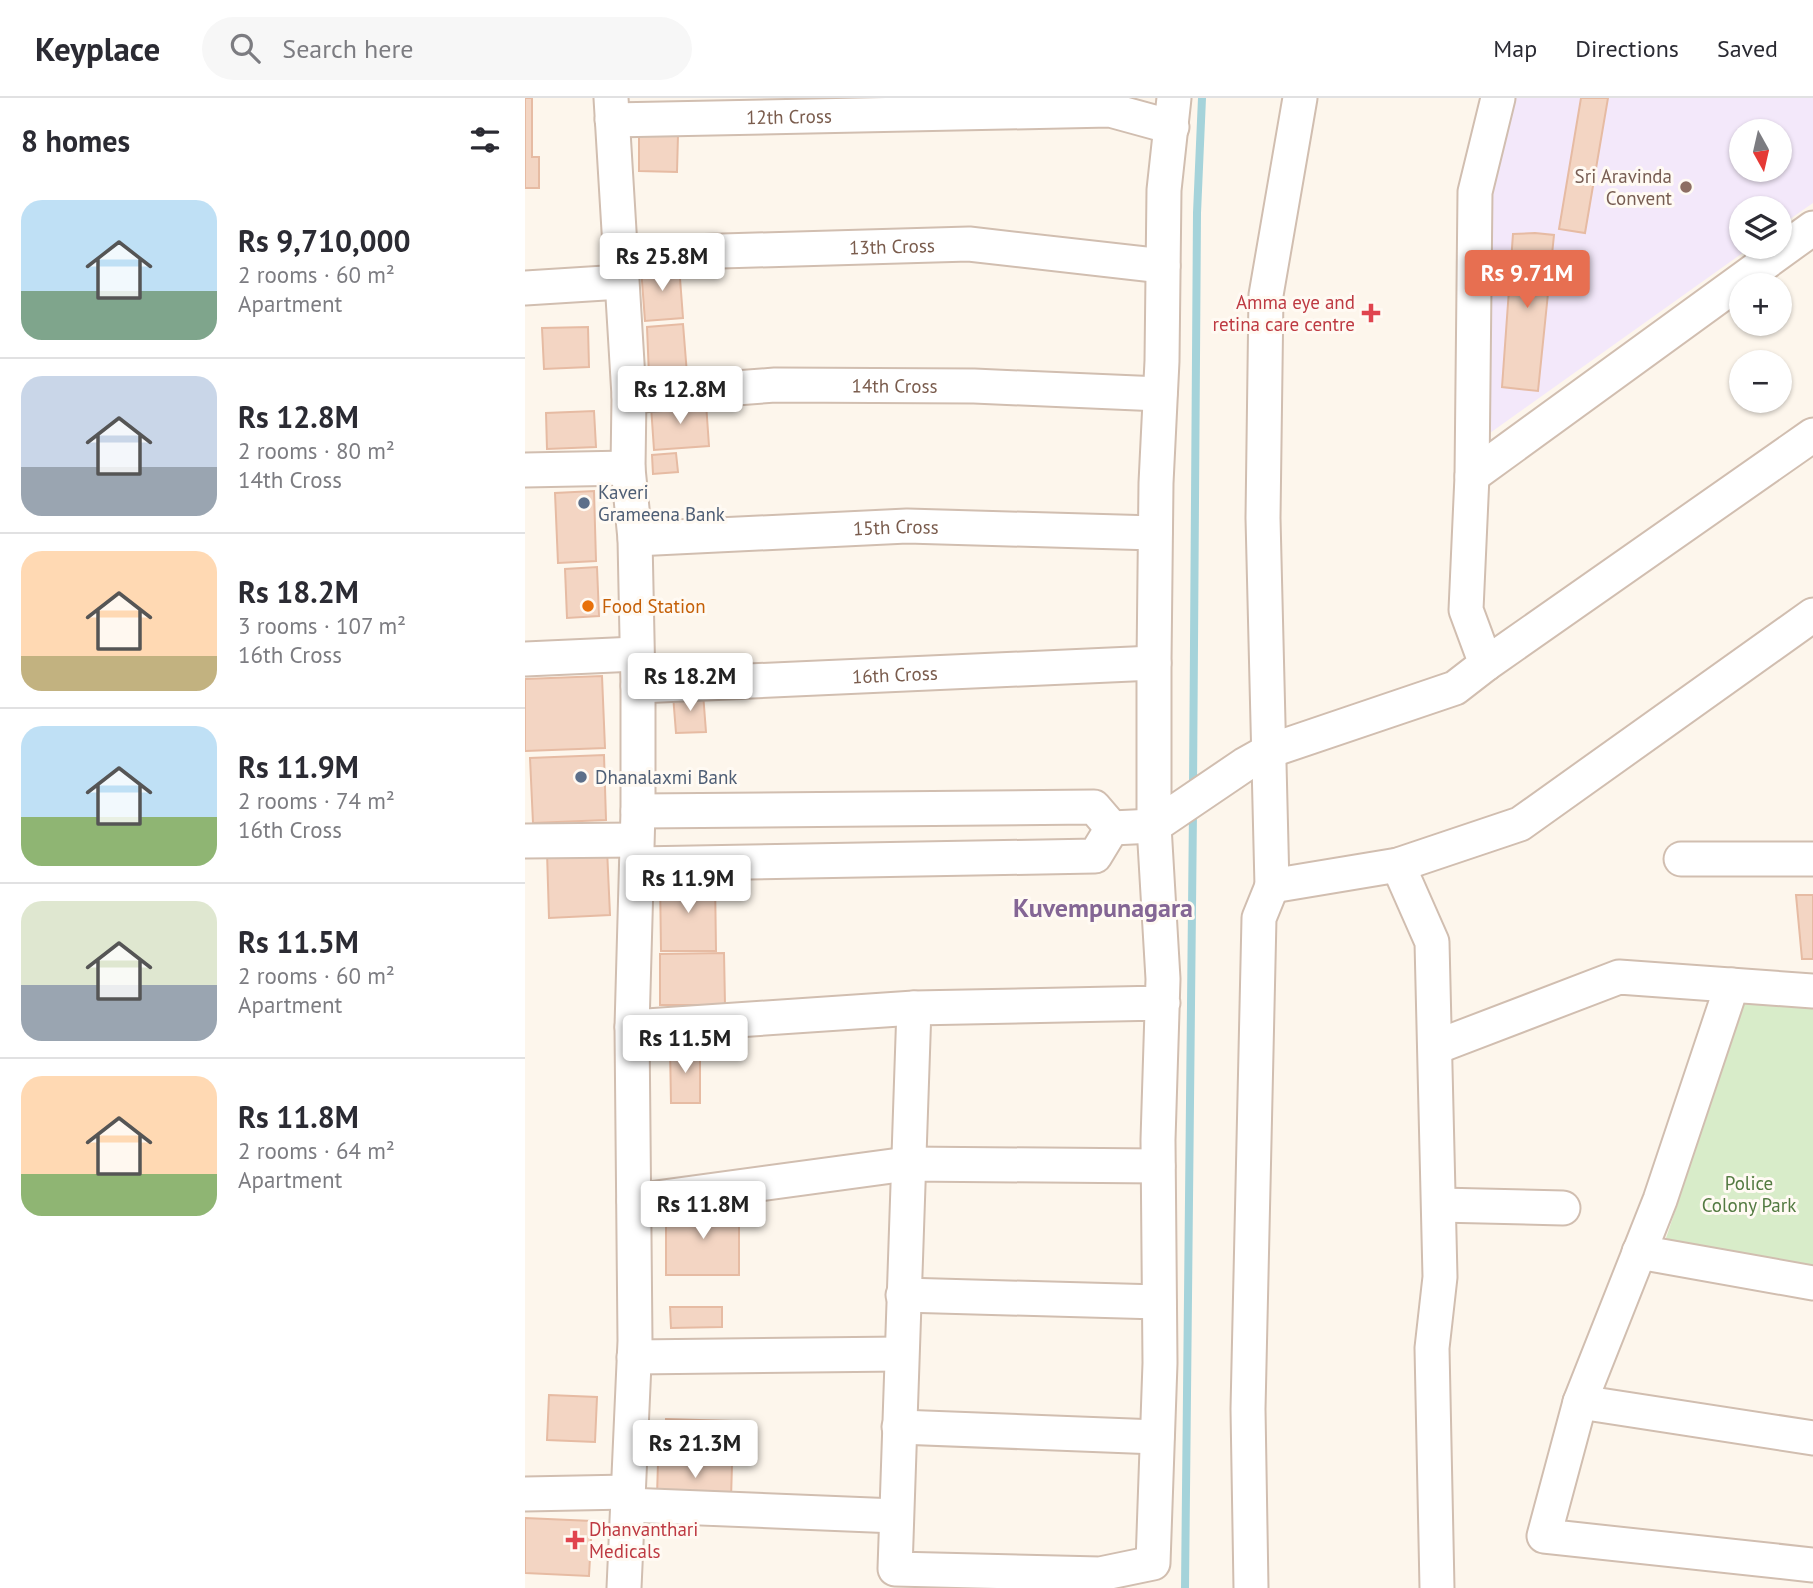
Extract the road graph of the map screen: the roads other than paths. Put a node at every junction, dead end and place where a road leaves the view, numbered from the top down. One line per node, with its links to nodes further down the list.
1 (1300, 98): 22 (street)
2 (1498, 98): 14 (street)
3 (611, 109): 4 (street, 12th Cross); 7 (street)
4 (1173, 113): 6 (street)
5 (1813, 228): 14 (street)
6 (1163, 266): 7 (street, 13th Cross); 9 (street)
7 (620, 268): 8 (street, 13th Cross); 10 (street)
8 (525, 288)
9 (1160, 394): 10 (street, 14th Cross); 15 (street)
10 (629, 396): 12 (street)
11 (1813, 435): 20 (street)
12 (628, 468): 13 (street); 16 (street)
13 (525, 470)
14 (1472, 476): 20 (street)
15 (1155, 533): 16 (street, 15th Cross); 19 (street)
16 (635, 539): 21 (street)
17 (1813, 615): 29 (street)
18 (525, 659): 21 (street, 16th Cross)
19 (1154, 663): 21 (street, 16th Cross); 23 (street)
20 (1486, 664): 22 (street)
21 (637, 670): 25 (street)
22 (1256, 758): 23 (street); 30 (street)
23 (1163, 819): 24 (street); 33 (street)
24 (1112, 828): 25 (street); 25 (street)
25 (637, 838): 26 (street); 35 (street)
26 (525, 841)
27 (1681, 859): 28 (street)
28 (1813, 859)
29 (1398, 865): 30 (street); 36 (street)
30 (1272, 886): 59 (street)
31 (1732, 985): 32 (street); 36 (street); 42 (street)
32 (1813, 991)
33 (1163, 1003): 34 (street); 38 (street)
34 (914, 1008): 35 (street); 37 (street)
35 (632, 1027): 39 (street)
36 (1436, 1047): 40 (street)
37 (907, 1164): 38 (street); 39 (street); 44 (street)
38 (1158, 1166): 45 (street)
39 (634, 1201): 47 (street)
40 (1439, 1205): 41 (street); 60 (street)
41 (1563, 1208)
42 (1639, 1252): 43 (street); 48 (street)
43 (1813, 1283)
44 (903, 1295): 45 (street); 46 (street)
45 (1159, 1302): 50 (street)
46 (901, 1354): 47 (street); 49 (street)
47 (634, 1357): 53 (street)
48 (1580, 1402): 51 (street); 55 (street)
49 (899, 1427): 50 (street); 54 (street)
50 (1157, 1437): 56 (street)
51 (1813, 1438)
52 (525, 1494): 53 (street)
53 (628, 1499): 54 (street); 58 (street)
54 (896, 1516): 57 (street)
55 (1813, 1565)
56 (1153, 1575): 57 (street)
57 (894, 1579)
58 (624, 1588)
59 (1251, 1588)
60 (1437, 1588)

